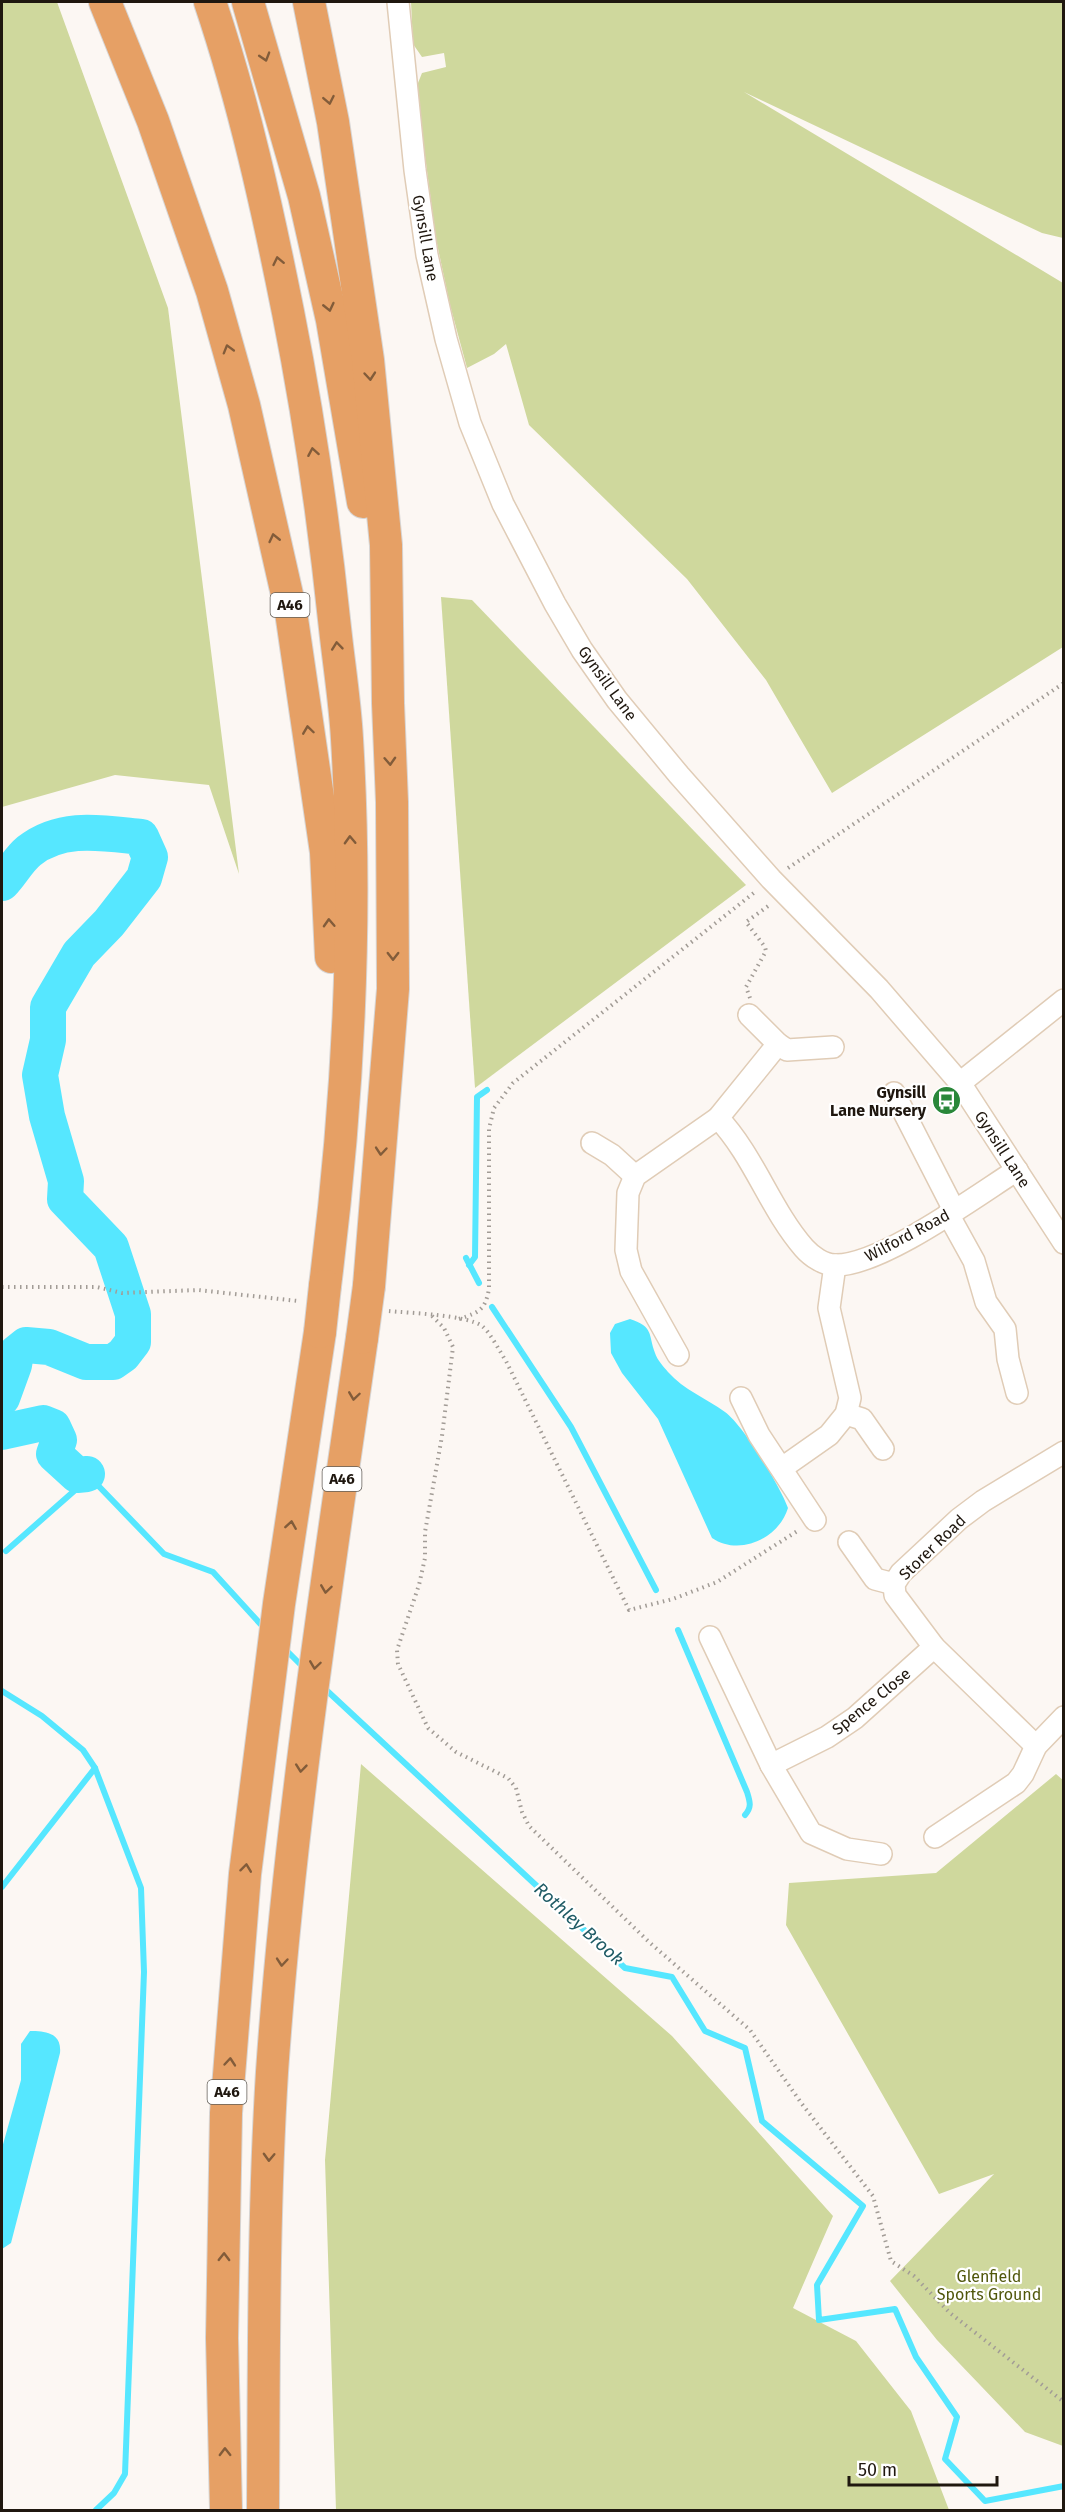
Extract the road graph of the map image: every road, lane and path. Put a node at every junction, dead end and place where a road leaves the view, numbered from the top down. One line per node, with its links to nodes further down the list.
1 (105, 2): 20 (highway, A46, one-way to 1)
2 (210, 2): 20 (highway, A46, one-way to 2)
3 (248, 2): 7 (highway, A46, one-way to 7)
4 (309, 2): 7 (highway, A46, one-way to 7)
5 (398, 2): 8 (street, Gynsill Lane)
6 (1064, 683): 8 (path)
7 (388, 703): 25 (highway, A46, one-way to 25)
8 (779, 886): 10 (path); 13 (street, Gynsill Lane); 27 (path)
9 (1064, 1000): 13 (street)
10 (751, 1017): 11 (street)
11 (778, 1044): 12 (street); 15 (street)
12 (833, 1047)
13 (960, 1083): 17 (street, Gynsill Lane)
14 (894, 1093): 19 (street)
15 (718, 1118): 18 (street); 22 (street)
16 (592, 1143): 18 (street)
17 (1017, 1170): 19 (street, Wilford Road); 21 (street, Gynsill Lane)
18 (635, 1176): 28 (street)
19 (951, 1212): 22 (street, Wilford Road); 29 (street)
20 (332, 1234): 24 (highway, A46)
21 (1064, 1242)
22 (835, 1265): 31 (street)
23 (2, 1287): 24 (path)
24 (314, 1294): 47 (highway, A46, one-way to 24, bridge)
25 (377, 1298): 26 (path); 45 (highway, A46, one-way to 45, bridge)
26 (432, 1316): 27 (path); 46 (path)
27 (459, 1319): 35 (path)
28 (678, 1355)
29 (1017, 1393)
30 (741, 1398): 34 (street)
31 (846, 1414): 32 (street); 34 (street)
32 (883, 1449)
33 (1064, 1452): 37 (street, Storer Road)
34 (782, 1468): 35 (street)
35 (815, 1520)
36 (849, 1542): 37 (street)
37 (894, 1584): 39 (street, Storer Road)
38 (710, 1637): 42 (street)
39 (934, 1647): 41 (street, Storer Road); 42 (street, Spence Close)
40 (1064, 1717): 41 (street)
41 (1036, 1746): 43 (street)
42 (771, 1765): 44 (street)
43 (935, 1836)
44 (881, 1854)
45 (265, 2252): 48 (highway, A46); 49 (highway)
46 (1064, 2402)
47 (226, 2511)
48 (263, 2511)
49 (279, 2511)

